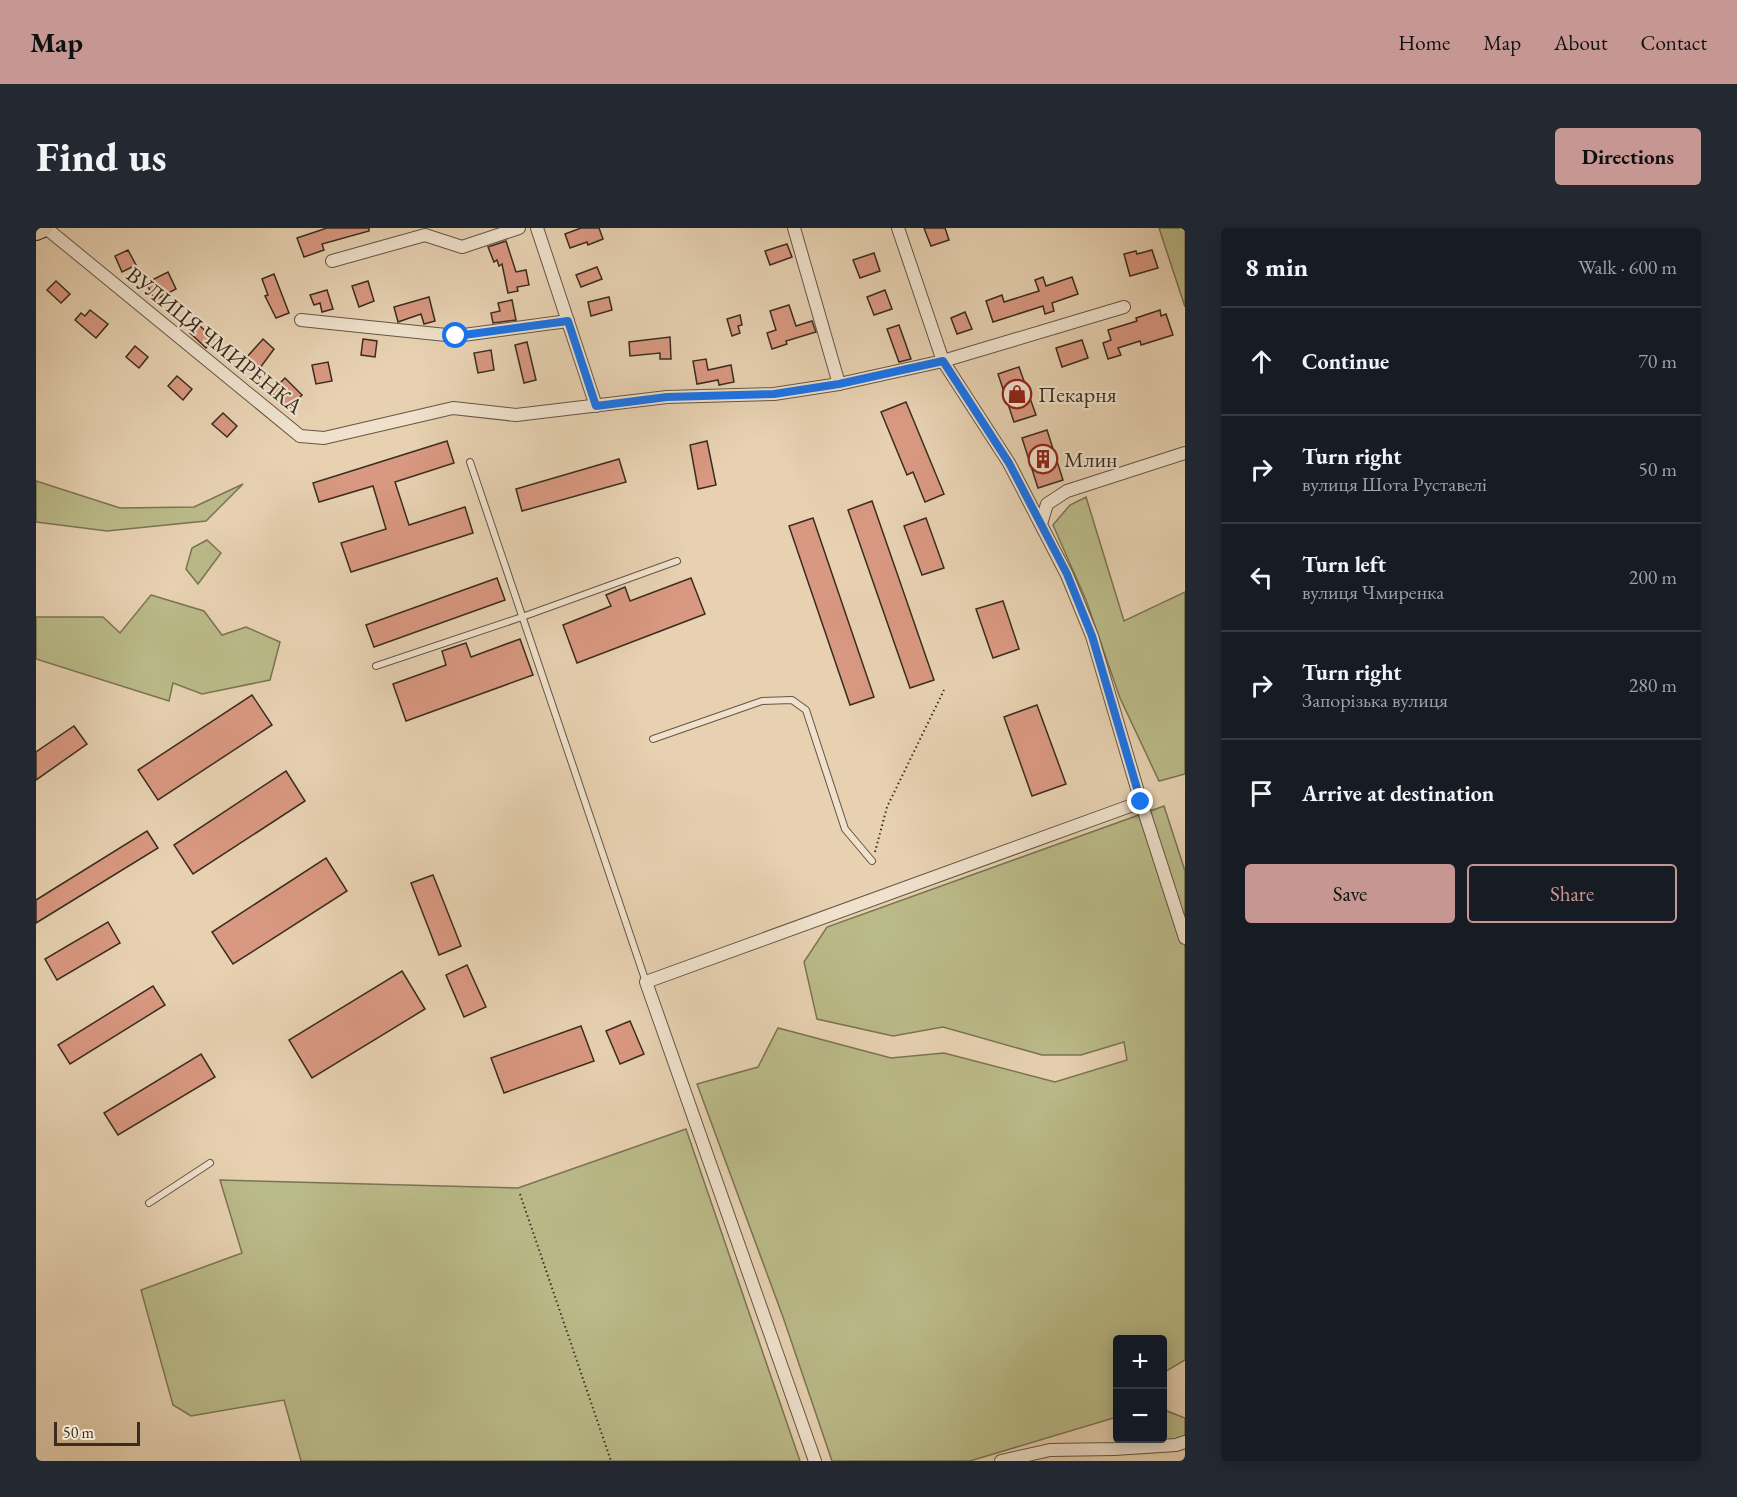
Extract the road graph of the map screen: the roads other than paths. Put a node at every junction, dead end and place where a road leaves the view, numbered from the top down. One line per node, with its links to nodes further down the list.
1 (45, 228): 6 (main road); 13 (street, ВУЛИЦЯ ЧМИРЕНКА)
2 (519, 228): 7 (street)
3 (537, 228): 10 (street)
4 (794, 228): 12 (street)
5 (898, 228): 11 (street)
6 (36, 231)
7 (332, 261)
8 (1124, 307): 11 (street, ВУЛИЦЯ ЧМИРЕНКА)
9 (301, 320): 10 (street)
10 (568, 321): 13 (street)
11 (943, 361): 12 (street, ВУЛИЦЯ ЧМИРЕНКА); 16 (street)
12 (839, 384): 13 (street, ВУЛИЦЯ ЧМИРЕНКА)
13 (596, 406)
14 (1185, 453): 16 (street)
15 (470, 462): 18 (lane)
16 (1041, 524): 21 (street)
17 (677, 561): 18 (lane)
18 (522, 617): 19 (lane); 24 (lane)
19 (376, 666)
20 (653, 740): 22 (lane)
21 (1141, 802): 23 (street); 24 (street)
22 (872, 861)
23 (1185, 938)
24 (646, 982): 28 (street)
25 (210, 1163): 26 (lane)
26 (148, 1203)
27 (1185, 1442): 29 (street)
28 (815, 1461)
29 (1001, 1461)

